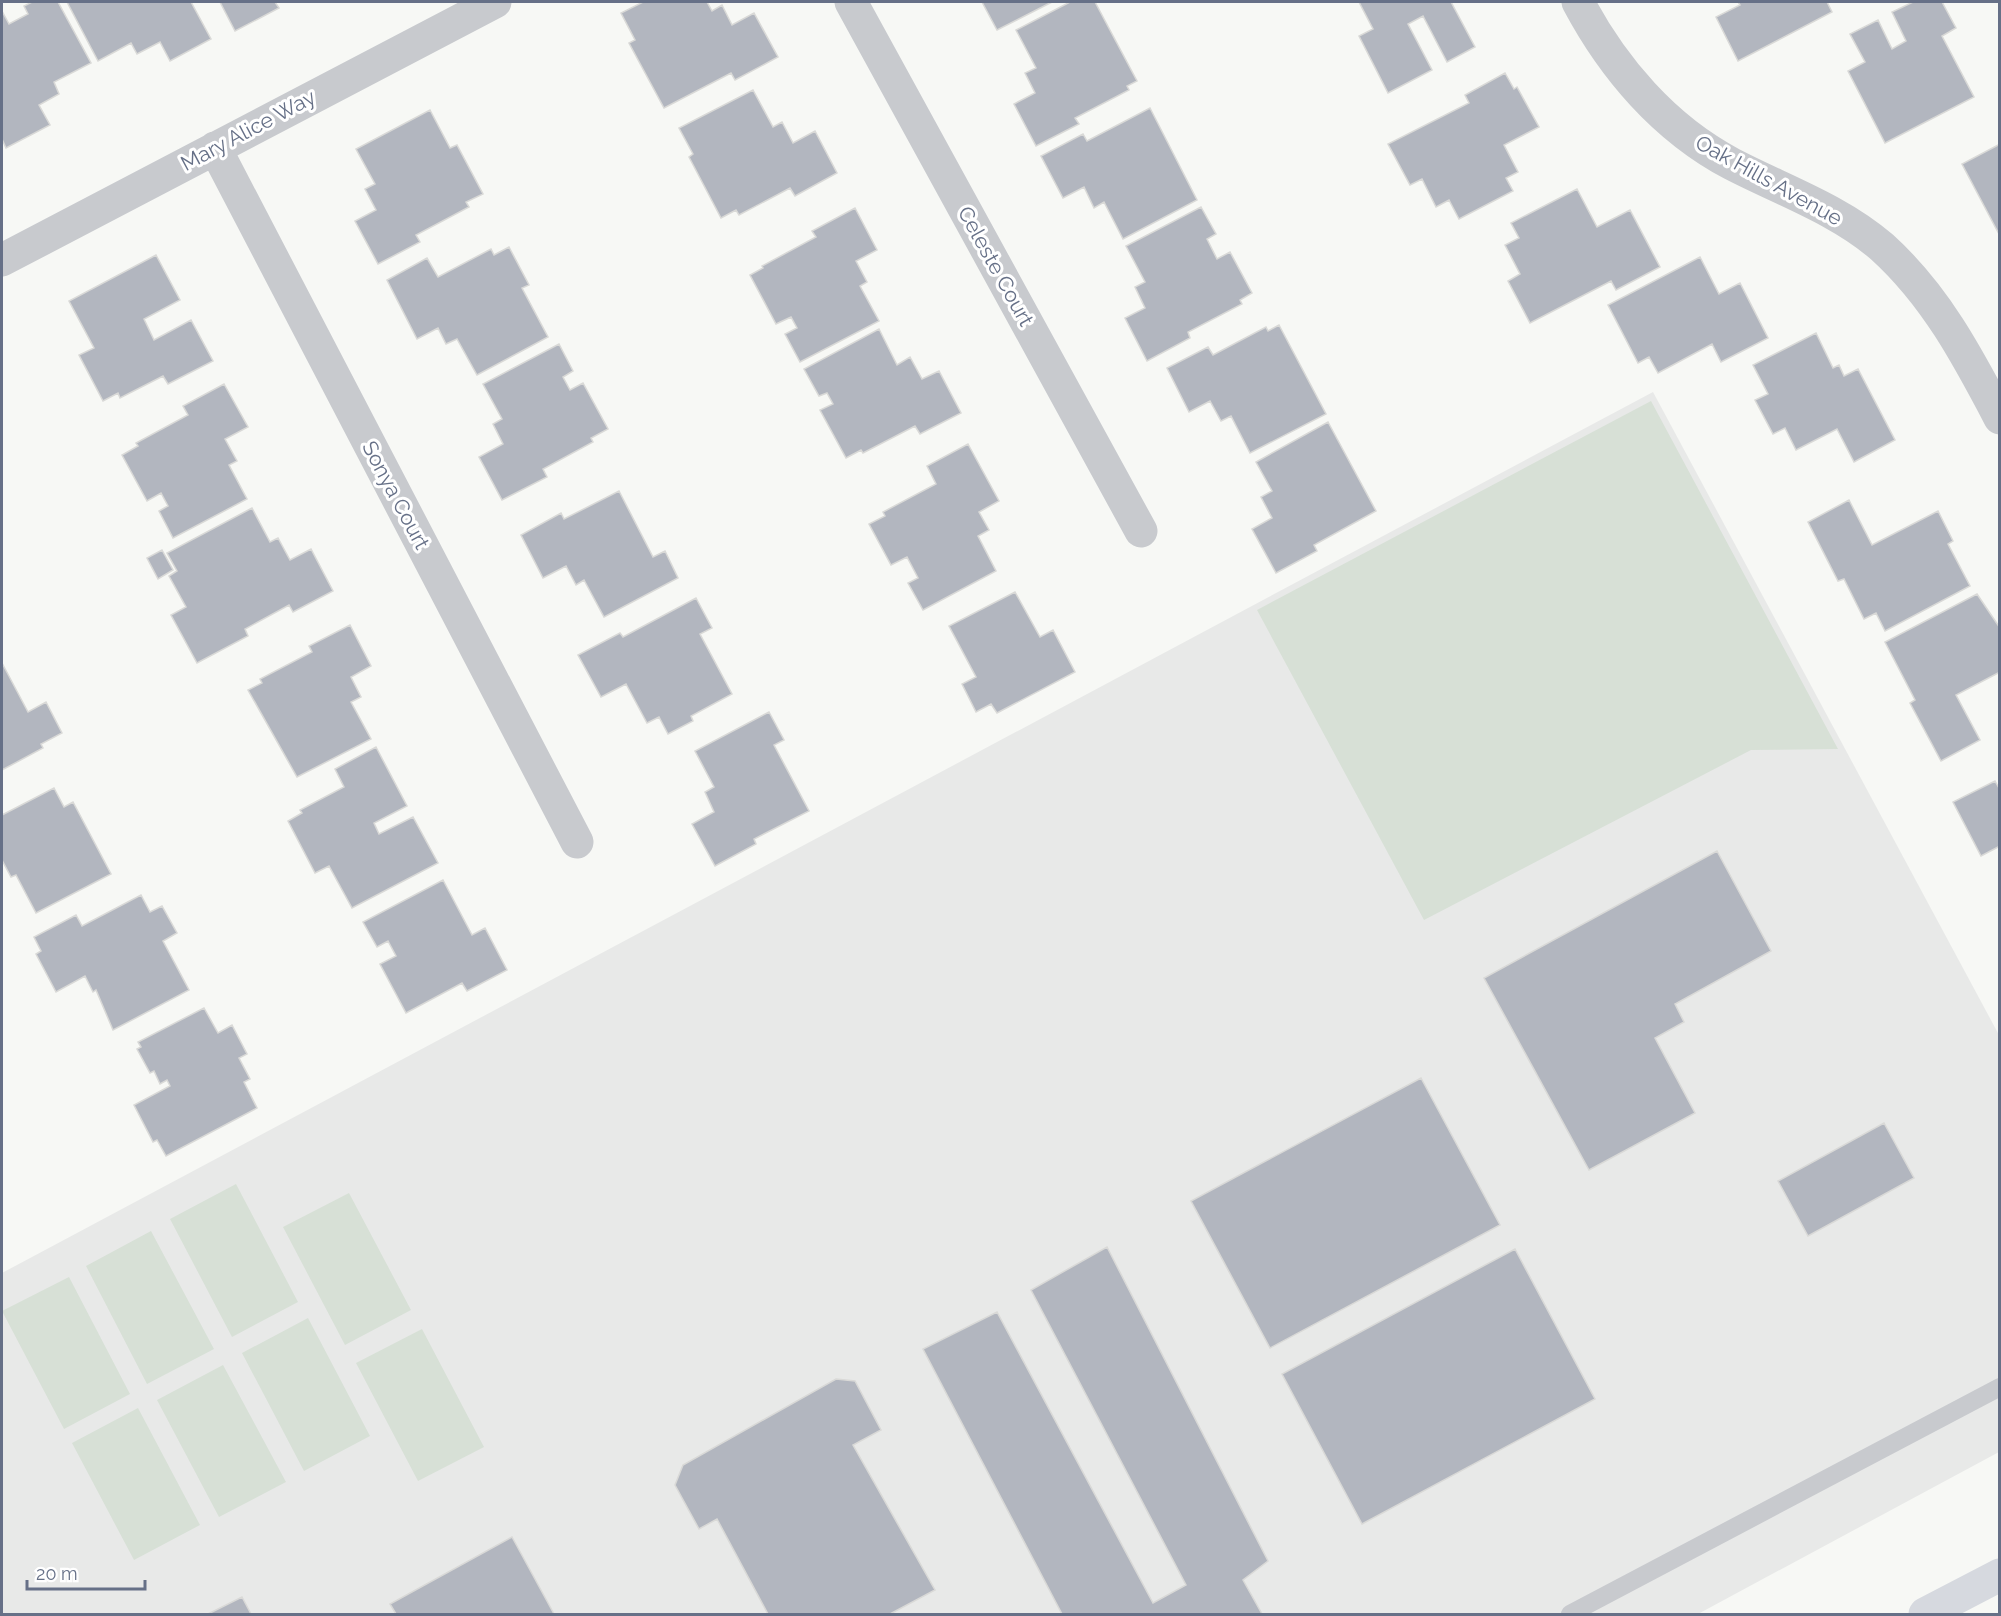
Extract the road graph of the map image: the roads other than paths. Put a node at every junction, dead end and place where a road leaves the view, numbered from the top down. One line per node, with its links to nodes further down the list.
1 (495, 2): 4 (street, Mary Alice Way)
2 (850, 2): 7 (street, Celeste Court)
3 (1578, 2): 6 (street, Oak Hills Avenue)
4 (215, 148): 5 (street, Mary Alice Way); 8 (street, Sonya Court)
5 (2, 260)
6 (2000, 418)
7 (1141, 531)
8 (577, 842)
9 (2000, 1387): 11 (lane)
10 (2000, 1575): 12 (main road)
11 (1569, 1614)
12 (1925, 1614)

